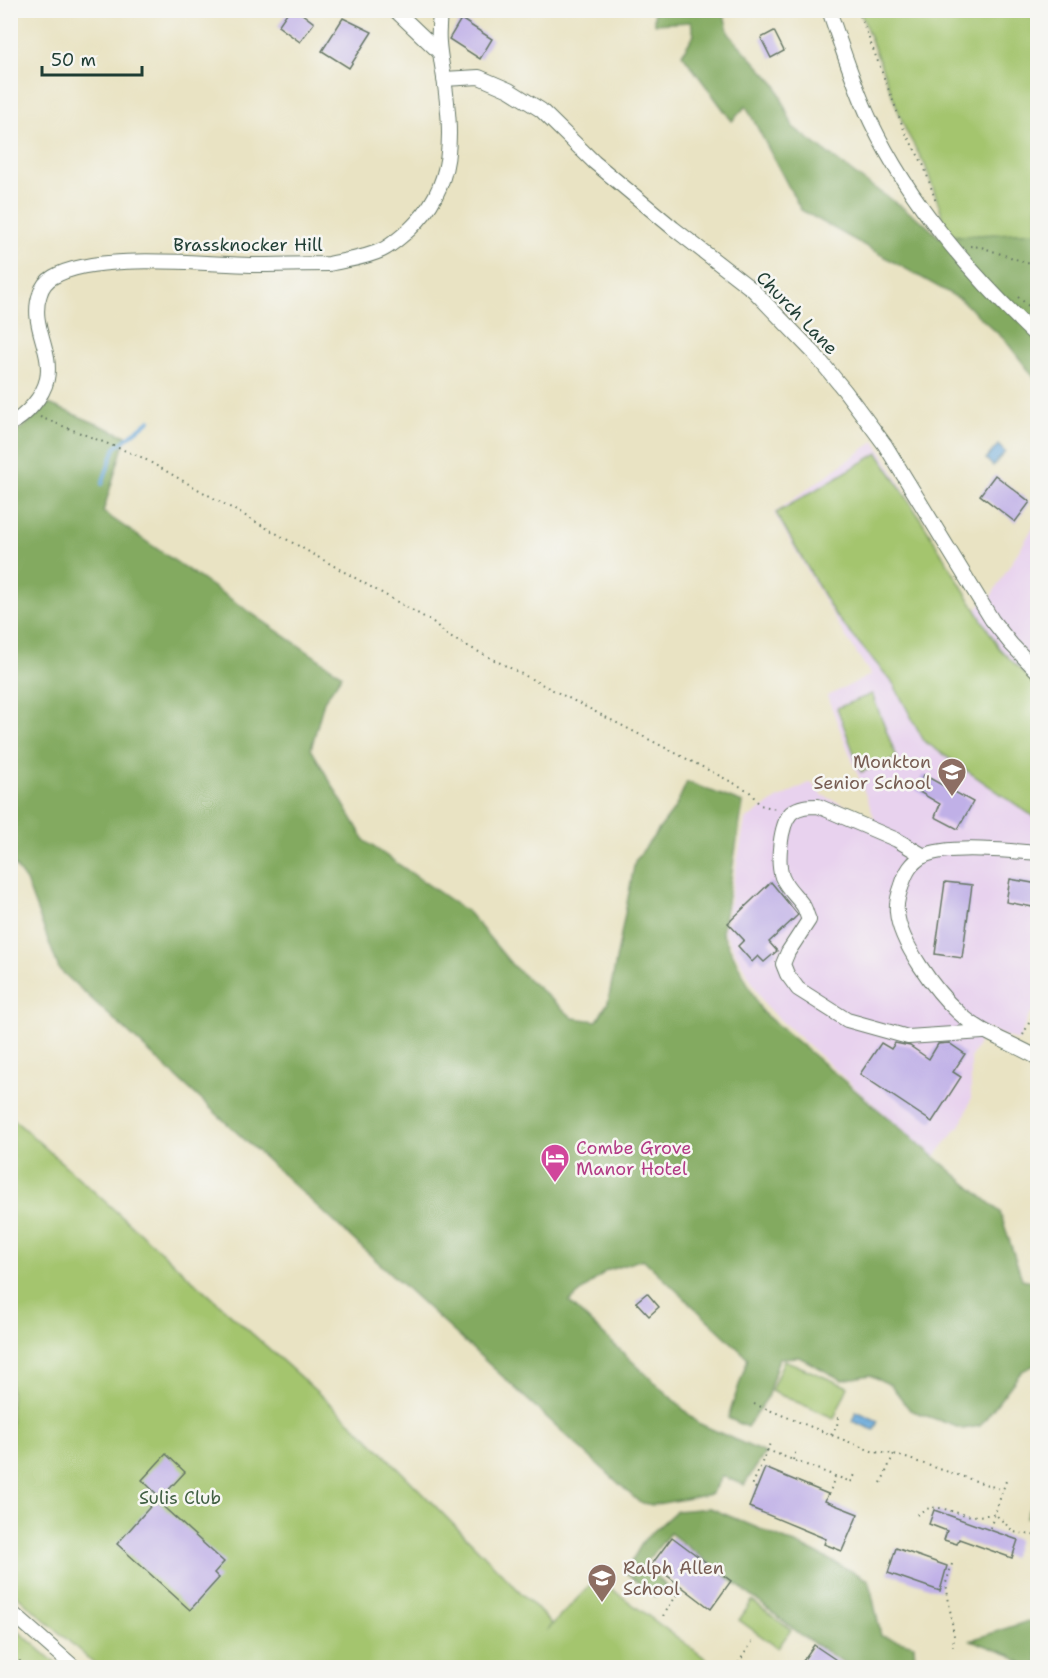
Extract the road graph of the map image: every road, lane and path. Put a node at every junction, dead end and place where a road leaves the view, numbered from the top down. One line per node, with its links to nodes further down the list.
1 (395, 10): 5 (street)
2 (441, 10): 5 (street, Brassknocker Hill)
3 (829, 10): 10 (street)
4 (858, 10): 7 (path)
5 (438, 51): 6 (street, Brassknocker Hill)
6 (444, 79): 11 (street, Brassknocker Hill); 13 (street, Church Lane)
7 (936, 203)
8 (969, 246): 9 (path)
9 (1030, 264)
10 (1038, 338)
11 (26, 412): 12 (street, Brassknocker Hill); 14 (path)
12 (10, 424)
13 (1038, 672)
14 (792, 813): 16 (street); 18 (street)
15 (1038, 853): 16 (street)
16 (924, 856): 18 (street)
17 (1038, 1013): 19 (path)
18 (983, 1032): 19 (street)
19 (1018, 1047): 20 (street)
20 (1038, 1058)
21 (754, 1404): 23 (path)
22 (837, 1417): 23 (path)
23 (831, 1435): 27 (path)
24 (771, 1441): 25 (path)
25 (767, 1450): 28 (path); 33 (path)
26 (796, 1450): 28 (path)
27 (894, 1454): 32 (path); 34 (path)
28 (792, 1460): 30 (path)
29 (856, 1473): 30 (path)
30 (835, 1476): 35 (path)
31 (1007, 1478): 34 (path)
32 (881, 1483)
33 (756, 1488)
34 (1003, 1490): 36 (path)
35 (829, 1495)
36 (995, 1514): 37 (path); 38 (path); 39 (path)
37 (917, 1515)
38 (990, 1528)
39 (1038, 1536)
40 (952, 1564): 45 (path)
41 (682, 1587): 43 (path)
42 (10, 1611): 49 (street)
43 (663, 1616)
44 (752, 1642): 50 (path)
45 (953, 1647)
46 (10, 1653): 48 (path)
47 (990, 1660): 51 (path)
48 (28, 1668)
49 (75, 1668)
50 (735, 1668)
51 (987, 1668)

